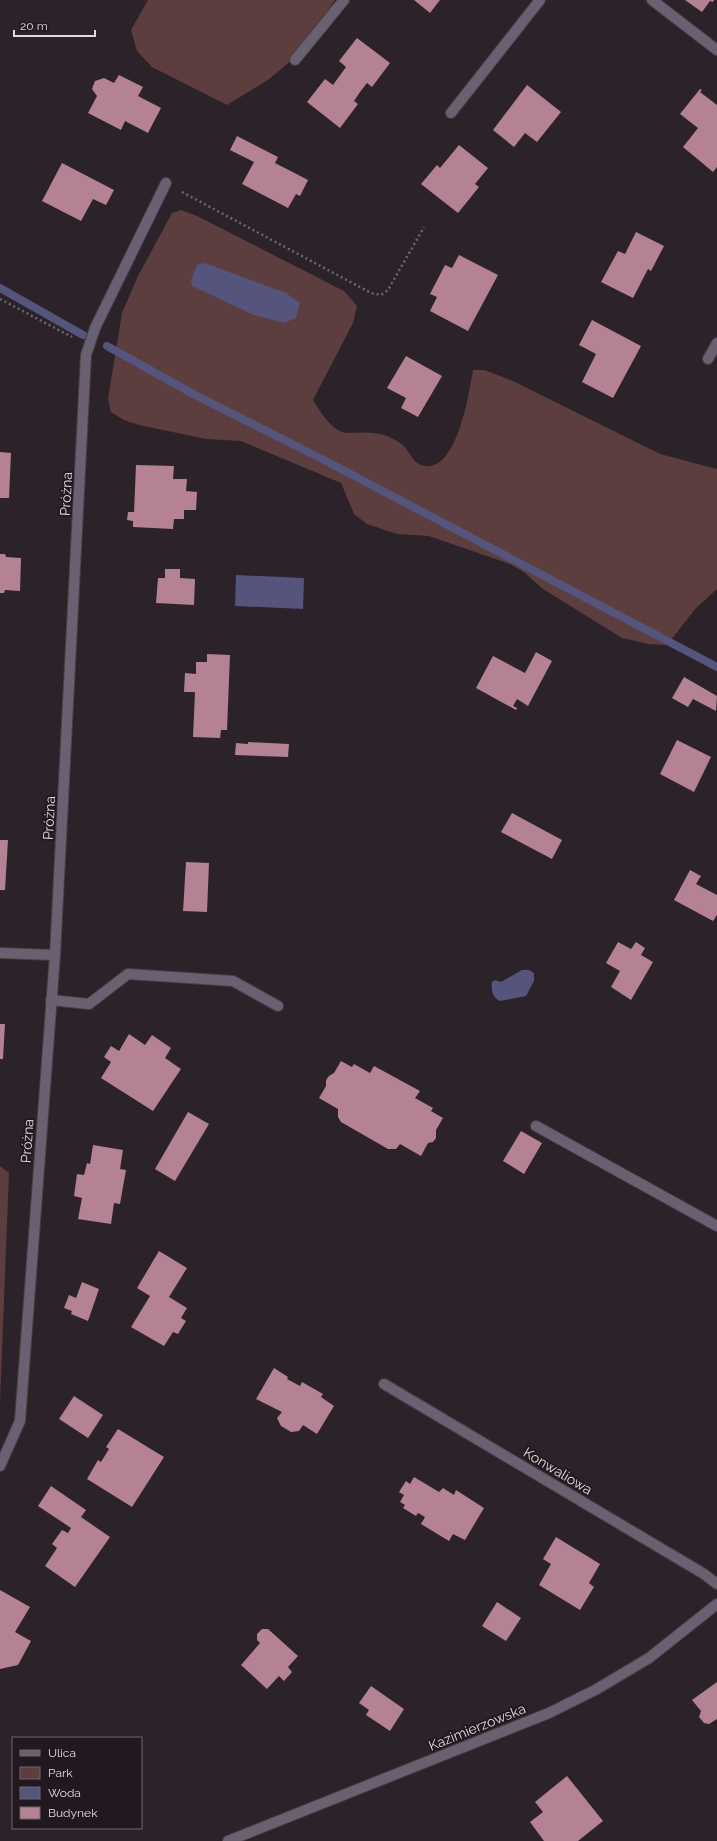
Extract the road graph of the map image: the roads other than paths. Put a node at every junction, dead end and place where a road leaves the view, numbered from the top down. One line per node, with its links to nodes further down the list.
1 (344, 0): 5 (street)
2 (540, 0): 6 (street)
3 (652, 0): 4 (street)
4 (717, 50)
5 (295, 60)
6 (451, 113)
7 (166, 183): 11 (street, Próżna)
8 (717, 343): 9 (street)
9 (708, 359)
10 (0, 953): 11 (street)
11 (55, 955): 12 (street, Próżna)
12 (51, 1000): 13 (street); 17 (street, Próżna)
13 (278, 1006)
14 (536, 1126): 15 (street)
15 (717, 1226)
16 (384, 1384): 18 (street, Konwaliowa)
17 (0, 1466)
18 (717, 1584)
19 (717, 1604): 20 (street, Kazimierzowska)
20 (228, 1841)

